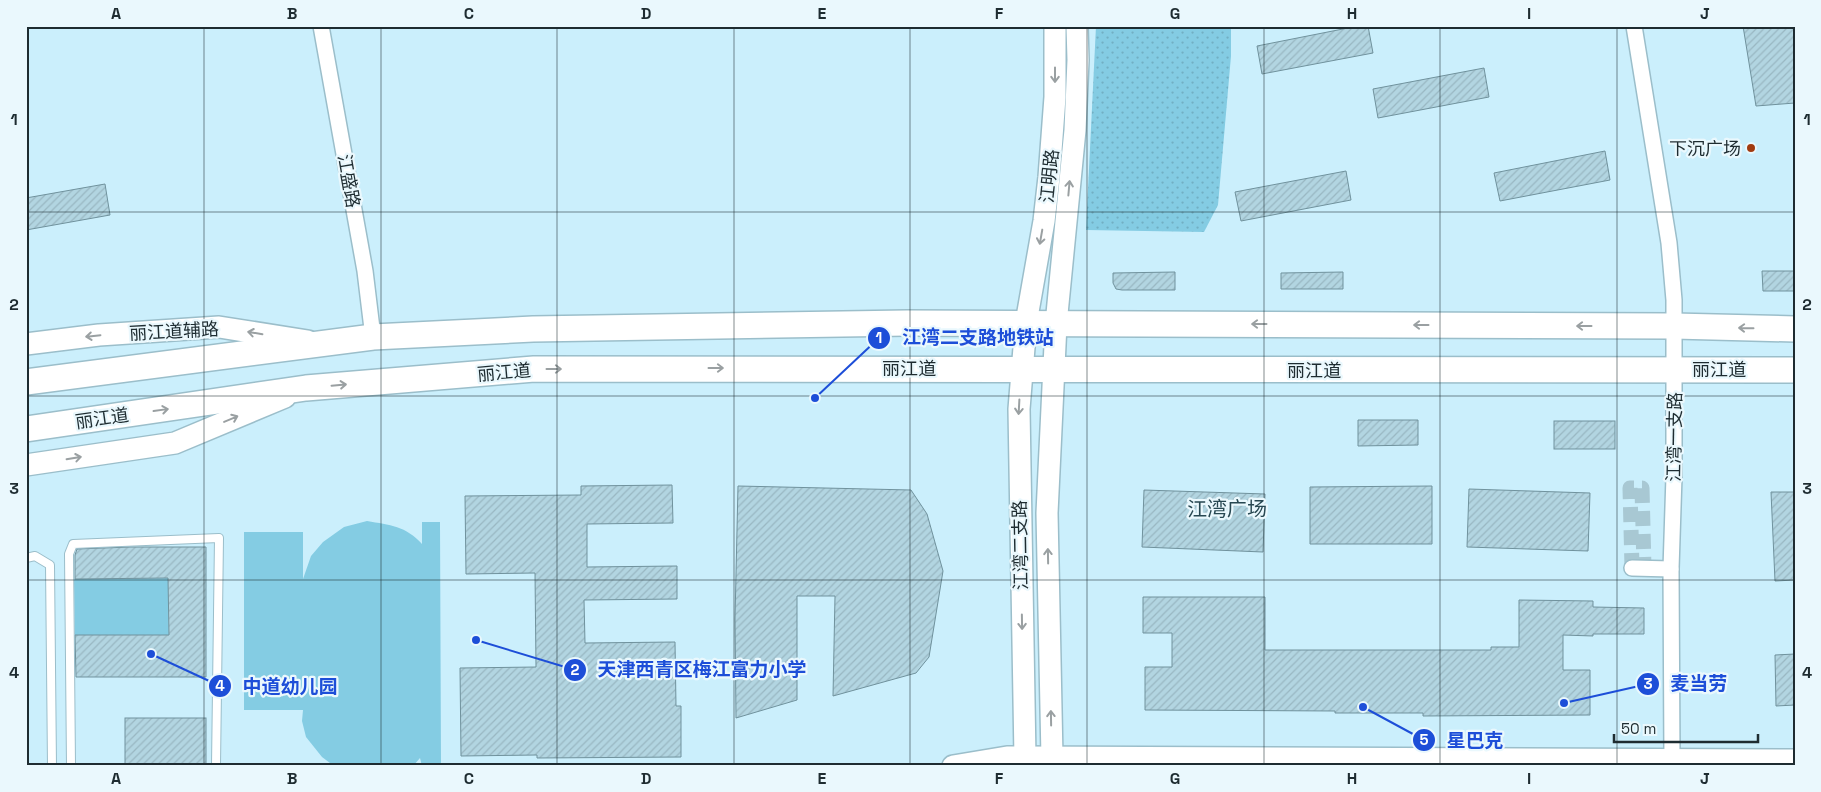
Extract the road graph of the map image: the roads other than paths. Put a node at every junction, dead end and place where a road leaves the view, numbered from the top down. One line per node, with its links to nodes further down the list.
1 (321, 26): 9 (street, 江盛路)
2 (1055, 26): 5 (street, 江明路, one-way to 5)
3 (1077, 26): 6 (street, 江明路, one-way to 3)
4 (1634, 26): 7 (street, 江湾一支路)
5 (1026, 323): 6 (main road); 9 (main road); 12 (street, 江湾二支路)
6 (1056, 324): 7 (main road, one-way to 6); 14 (street, 江湾二支路)
7 (1674, 326): 8 (main road, one-way to 7); 13 (street, 江湾一支路)
8 (1795, 329)
9 (373, 337): 10 (main road)
10 (320, 343): 11 (street, 丽江道辅路, one-way to 11); 16 (main road)
11 (26, 344)
12 (1022, 369): 14 (main road, 丽江道); 17 (main road, 丽江道, one-way to 12); 25 (street, 江湾二支路, one-way to 25)
13 (1675, 369): 14 (main road, 丽江道); 15 (main road, 丽江道); 22 (street, 江湾一支路)
14 (1054, 370): 26 (street, 江湾二支路, one-way to 14)
15 (1795, 370)
16 (26, 382)
17 (306, 388): 18 (main road, 丽江道, one-way to 17); 19 (street, one-way to 17)
18 (26, 429)
19 (26, 465)
20 (26, 558): 27 (lane)
21 (1632, 568): 22 (street)
22 (1671, 569): 24 (street, 江湾一支路)
23 (1795, 760): 24 (street)
24 (1672, 761): 26 (street)
25 (1027, 762): 26 (street); 30 (street)
26 (1050, 762)
27 (52, 766)
28 (71, 766): 29 (lane)
29 (216, 766)
30 (953, 766)

